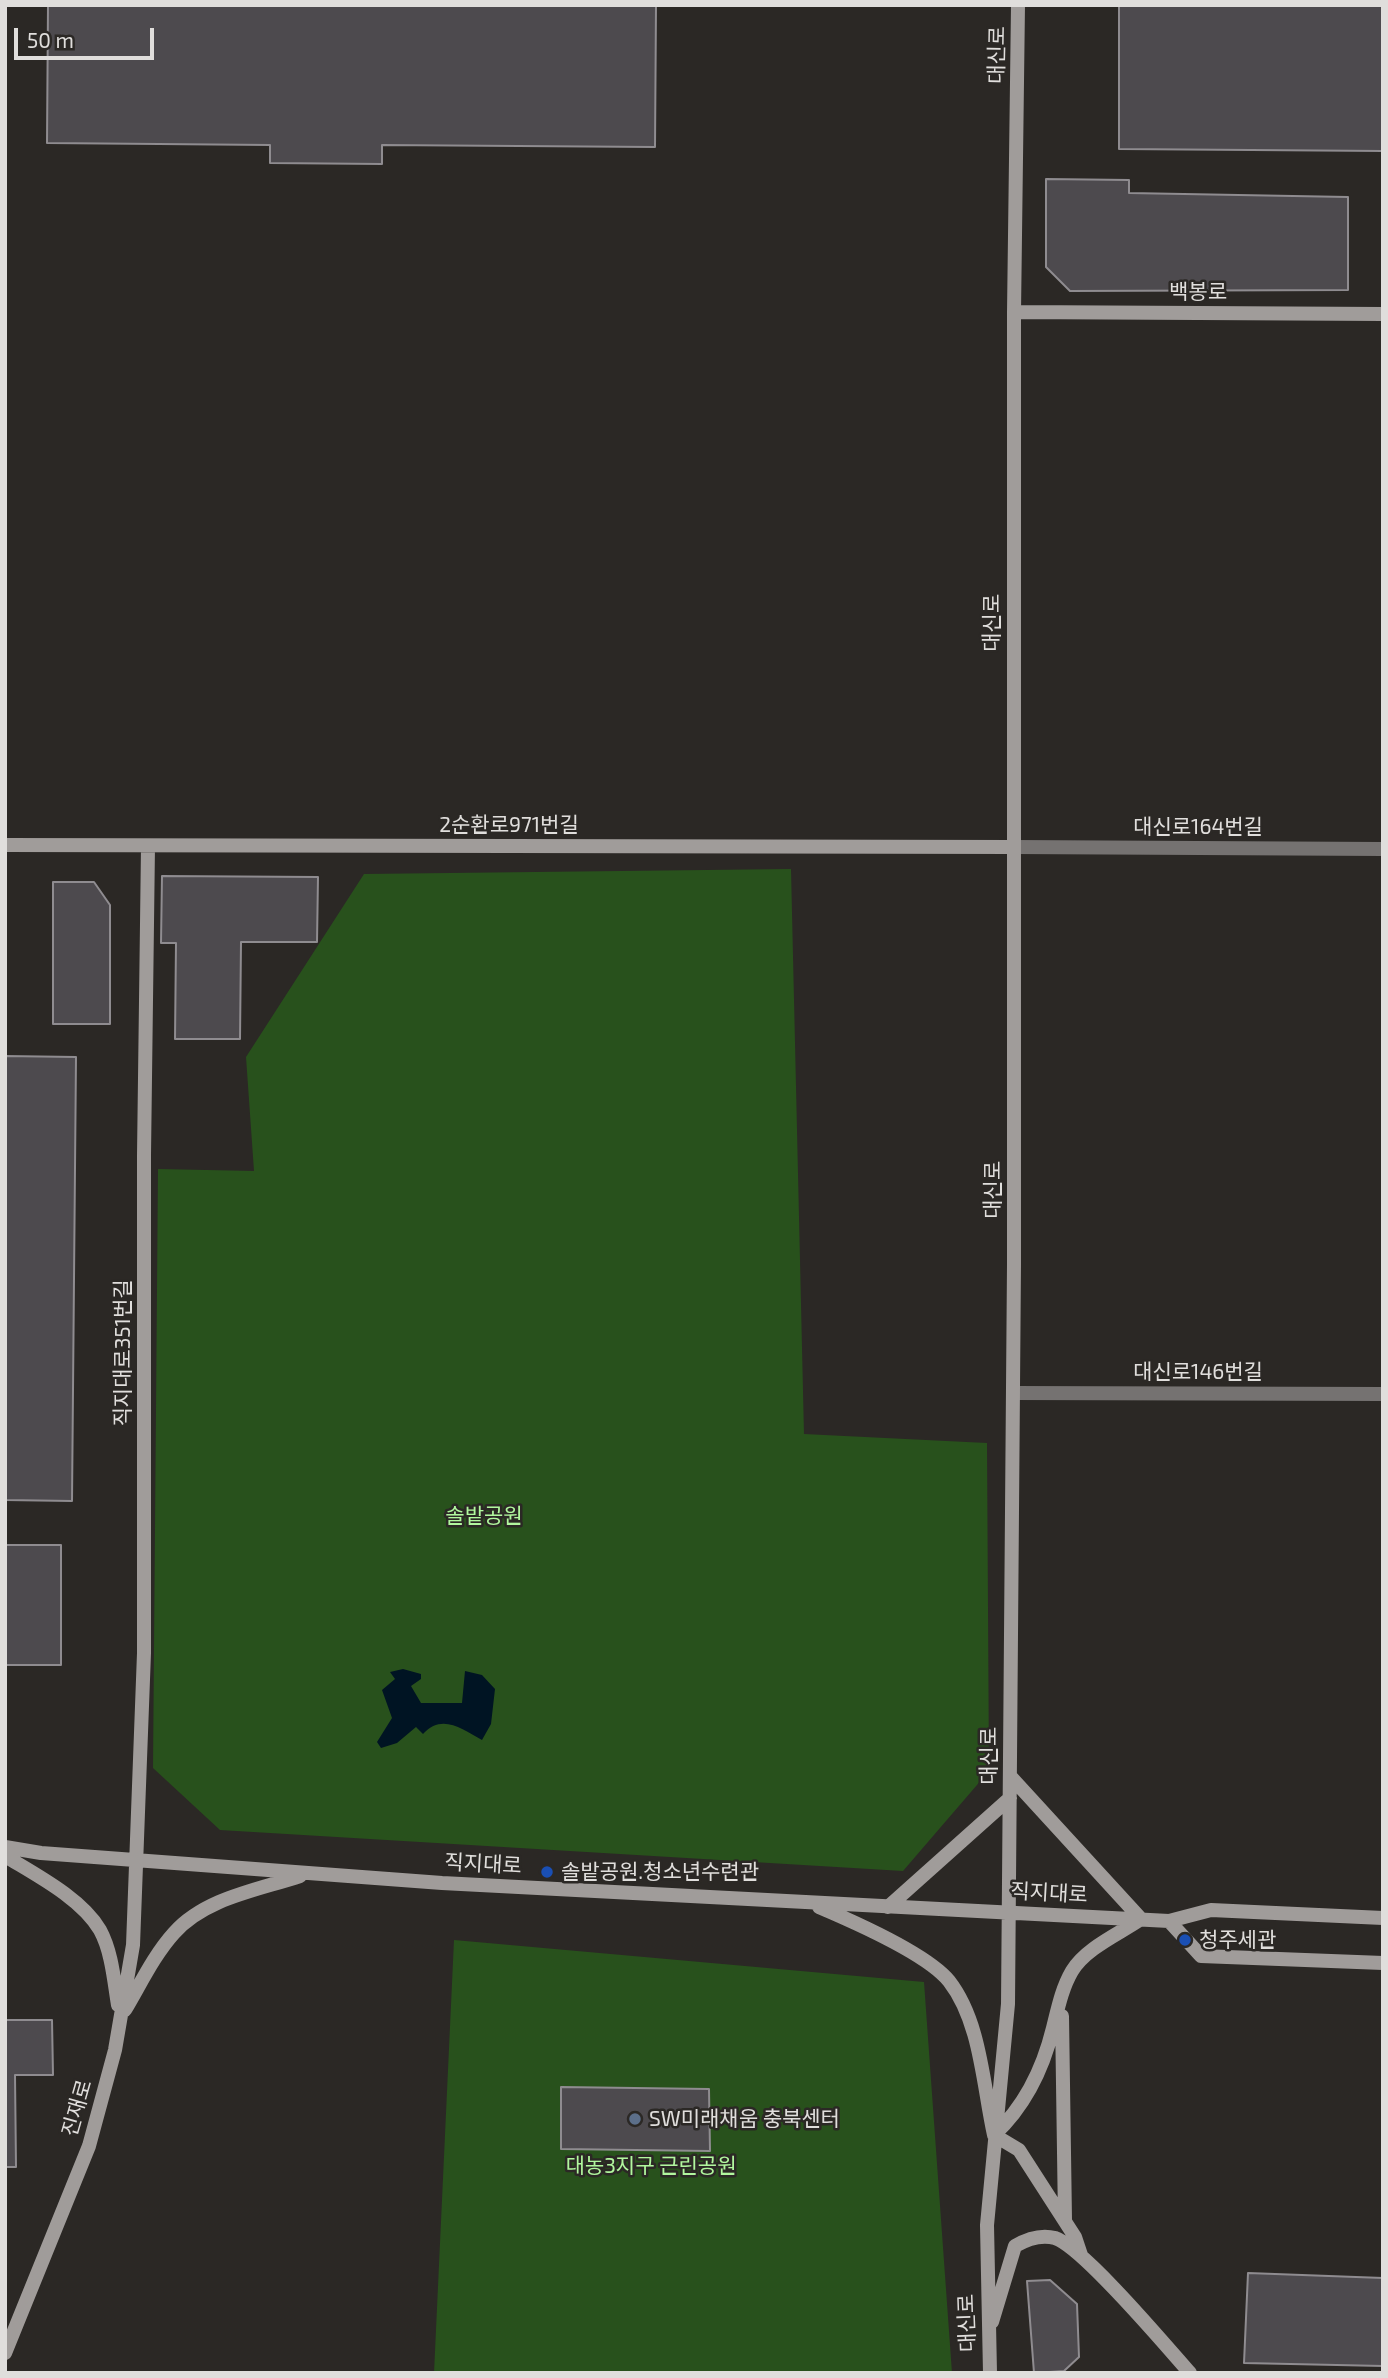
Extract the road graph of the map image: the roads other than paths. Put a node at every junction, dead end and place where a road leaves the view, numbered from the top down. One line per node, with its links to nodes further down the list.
1 (1018, 5): 2 (street, 대신로)
2 (1014, 312): 3 (street, 백봉로); 6 (street, 대신로)
3 (1383, 314)
4 (5, 845): 5 (street, 2순환로971번길)
5 (148, 846): 6 (street, 2순환로971번길); 14 (street, 직지대로351번길)
6 (1013, 847): 7 (street, 대신로164번길); 8 (street, 대신로)
7 (1383, 849)
8 (1013, 1393): 9 (street, 대신로146번길); 10 (street, 대신로)
9 (1383, 1394)
10 (1010, 1776): 11 (street, 대신로); 20 (street)
11 (1010, 1798): 17 (street); 18 (street, 대신로)
12 (5, 1847): 14 (street, 직지대로)
13 (5, 1856): 24 (street)
14 (138, 1861): 15 (street, 직지대로); 24 (street, 진재로)
15 (309, 1874): 16 (street, 직지대로); 24 (street)
16 (807, 1902): 17 (street, 직지대로); 25 (street)
17 (888, 1907): 18 (street, 직지대로)
18 (1009, 1912): 20 (street, 직지대로); 25 (street, 대신로)
19 (1383, 1918): 21 (street, 직지대로)
20 (1141, 1919): 21 (street, 직지대로); 23 (street)
21 (1169, 1921): 22 (street)
22 (1383, 1964)
23 (1061, 1996): 25 (street); 26 (street)
24 (120, 2017): 29 (street, 진재로)
25 (994, 2135): 26 (street); 28 (street, 대신로)
26 (1065, 2221): 27 (street)
27 (1081, 2255): 28 (street); 31 (street)
28 (987, 2338): 30 (street, 대신로)
29 (5, 2353)
30 (990, 2373)
31 (1190, 2373)

